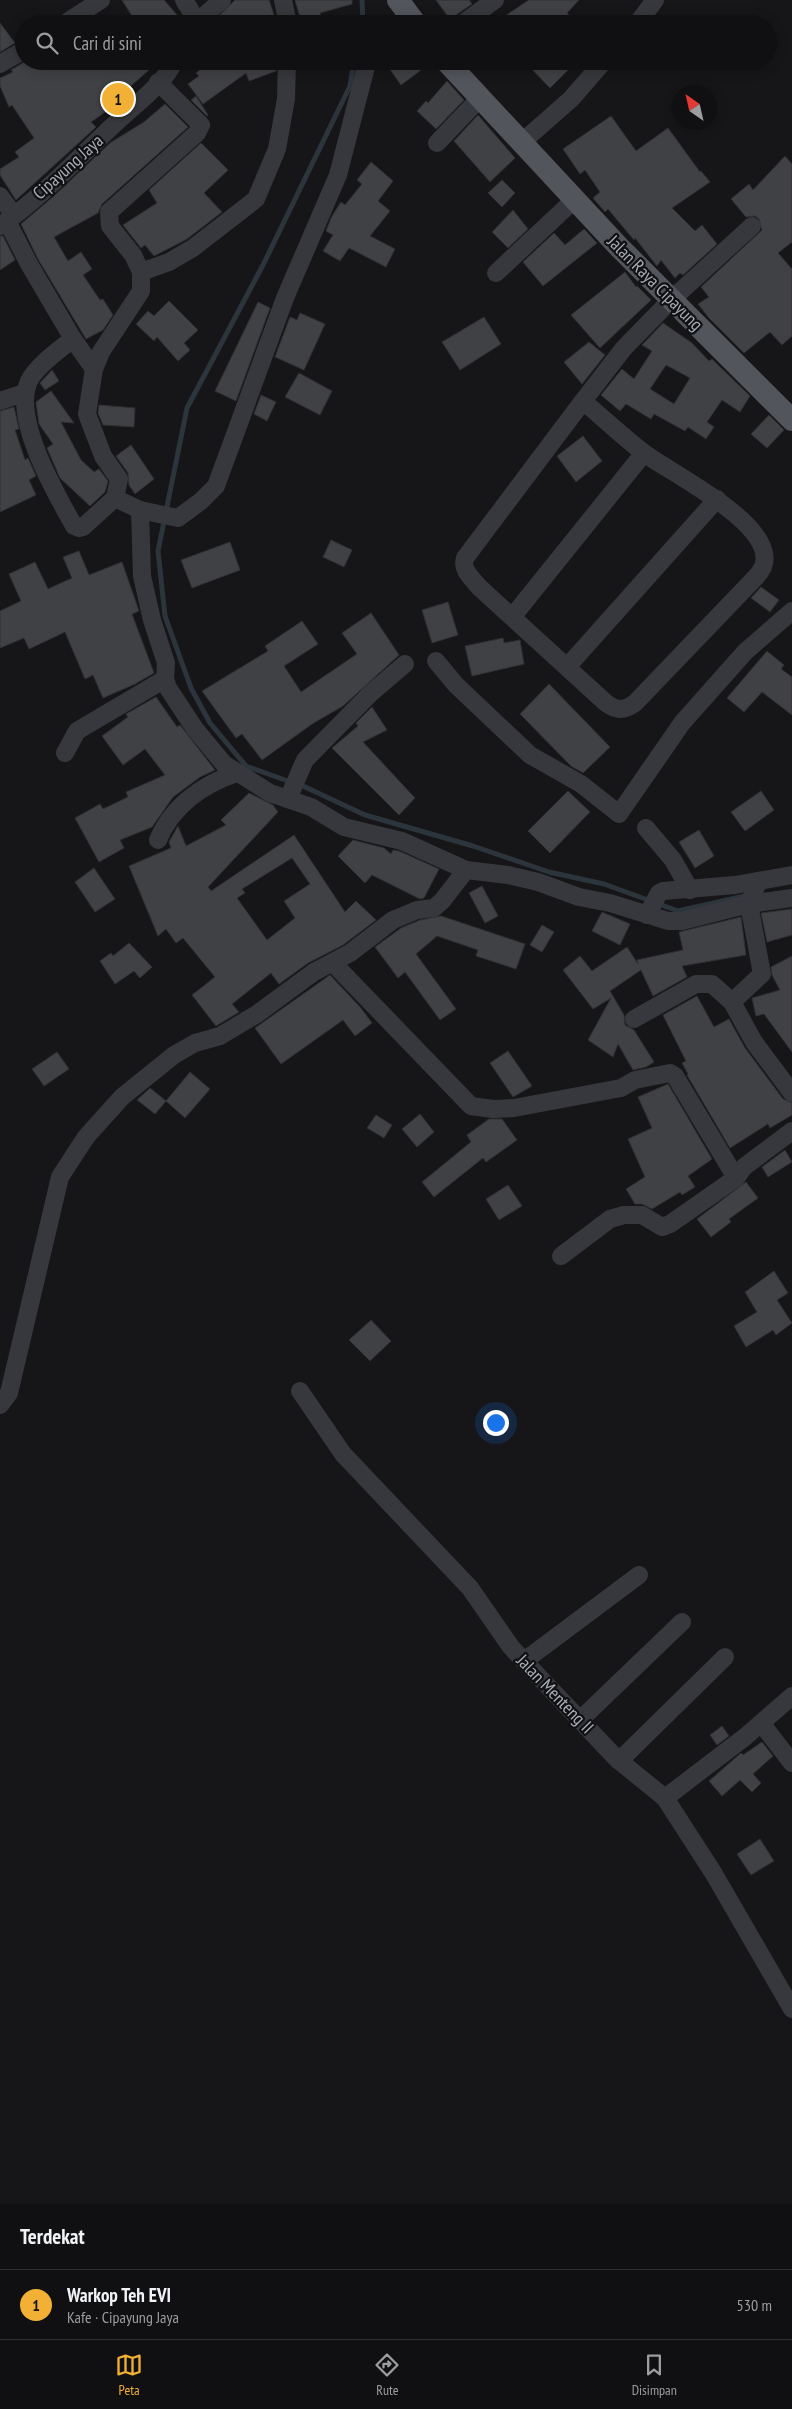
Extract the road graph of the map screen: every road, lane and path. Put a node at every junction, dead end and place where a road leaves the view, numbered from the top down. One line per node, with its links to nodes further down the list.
1 (101, 0): 8 (street)
2 (184, 0): 9 (street)
3 (222, 0): 10 (street)
4 (283, 0): 11 (street)
5 (398, 0): 12 (main road)
6 (495, 0): 13 (street)
7 (655, 0): 14 (street)
8 (78, 15)
9 (192, 15)
10 (204, 15)
11 (286, 15)
12 (409, 15)
13 (474, 15)
14 (644, 15)
15 (15, 55): 16 (street)
16 (0, 64)
17 (171, 70): 22 (street, Cipayung Jaya)
18 (287, 70): 30 (street)
19 (365, 70): 42 (street)
20 (454, 70): 23 (main road, Jalan Raya Cipayung)
21 (596, 70): 24 (street)
22 (158, 82): 28 (street, Cipayung Jaya); 30 (street)
23 (480, 98): 24 (main road, Jalan Raya Cipayung); 25 (street)
24 (526, 139): 27 (main road, Jalan Raya Cipayung)
25 (437, 143)
26 (0, 196): 28 (street)
27 (574, 200): 31 (street); 32 (main road, Jalan Raya Cipayung)
28 (7, 221): 33 (street)
29 (752, 226): 32 (street)
30 (141, 272): 34 (street)
31 (496, 273)
32 (671, 300): 37 (street); 38 (main road, Jalan Raya Cipayung)
33 (74, 339): 34 (street); 35 (street)
34 (94, 369): 40 (street)
35 (24, 393): 36 (street); 40 (street)
36 (0, 401)
37 (583, 401): 39 (street); 44 (street)
38 (792, 420)
39 (644, 453): 41 (street); 44 (street)
40 (115, 498): 42 (street)
41 (717, 499): 47 (street); 47 (street)
42 (146, 511): 48 (street)
43 (792, 611): 45 (street)
44 (514, 616): 47 (street)
45 (436, 661)
46 (405, 664): 51 (street)
47 (567, 667)
48 (165, 679): 49 (street); 50 (street)
49 (65, 753)
50 (237, 773): 51 (street); 53 (street)
51 (288, 799): 54 (street)
52 (646, 828): 56 (street)
53 (158, 840)
54 (466, 870): 59 (street); 60 (street)
55 (792, 876): 57 (street)
56 (690, 890): 57 (street); 59 (street)
57 (753, 893): 58 (street); 59 (street); 61 (street)
58 (792, 898)
59 (652, 907)
60 (333, 963): 65 (street); 68 (street)
61 (732, 1002): 62 (street); 63 (street)
62 (634, 1019)
63 (792, 1093)
64 (792, 1131): 65 (street)
65 (736, 1178): 66 (street)
66 (561, 1256)
67 (300, 1391): 72 (street, Jalan Menteng II)
68 (0, 1405)
69 (639, 1575): 72 (street)
70 (682, 1622): 74 (street)
71 (724, 1657): 76 (street)
72 (524, 1662): 74 (street, Jalan Menteng II)
73 (792, 1696): 75 (street)
74 (580, 1720): 76 (street, Jalan Menteng II)
75 (762, 1724): 77 (street); 78 (street)
76 (619, 1761): 78 (street, Jalan Menteng II)
77 (792, 1763)
78 (664, 1798): 79 (street, Jalan Menteng II)
79 (792, 2009)

